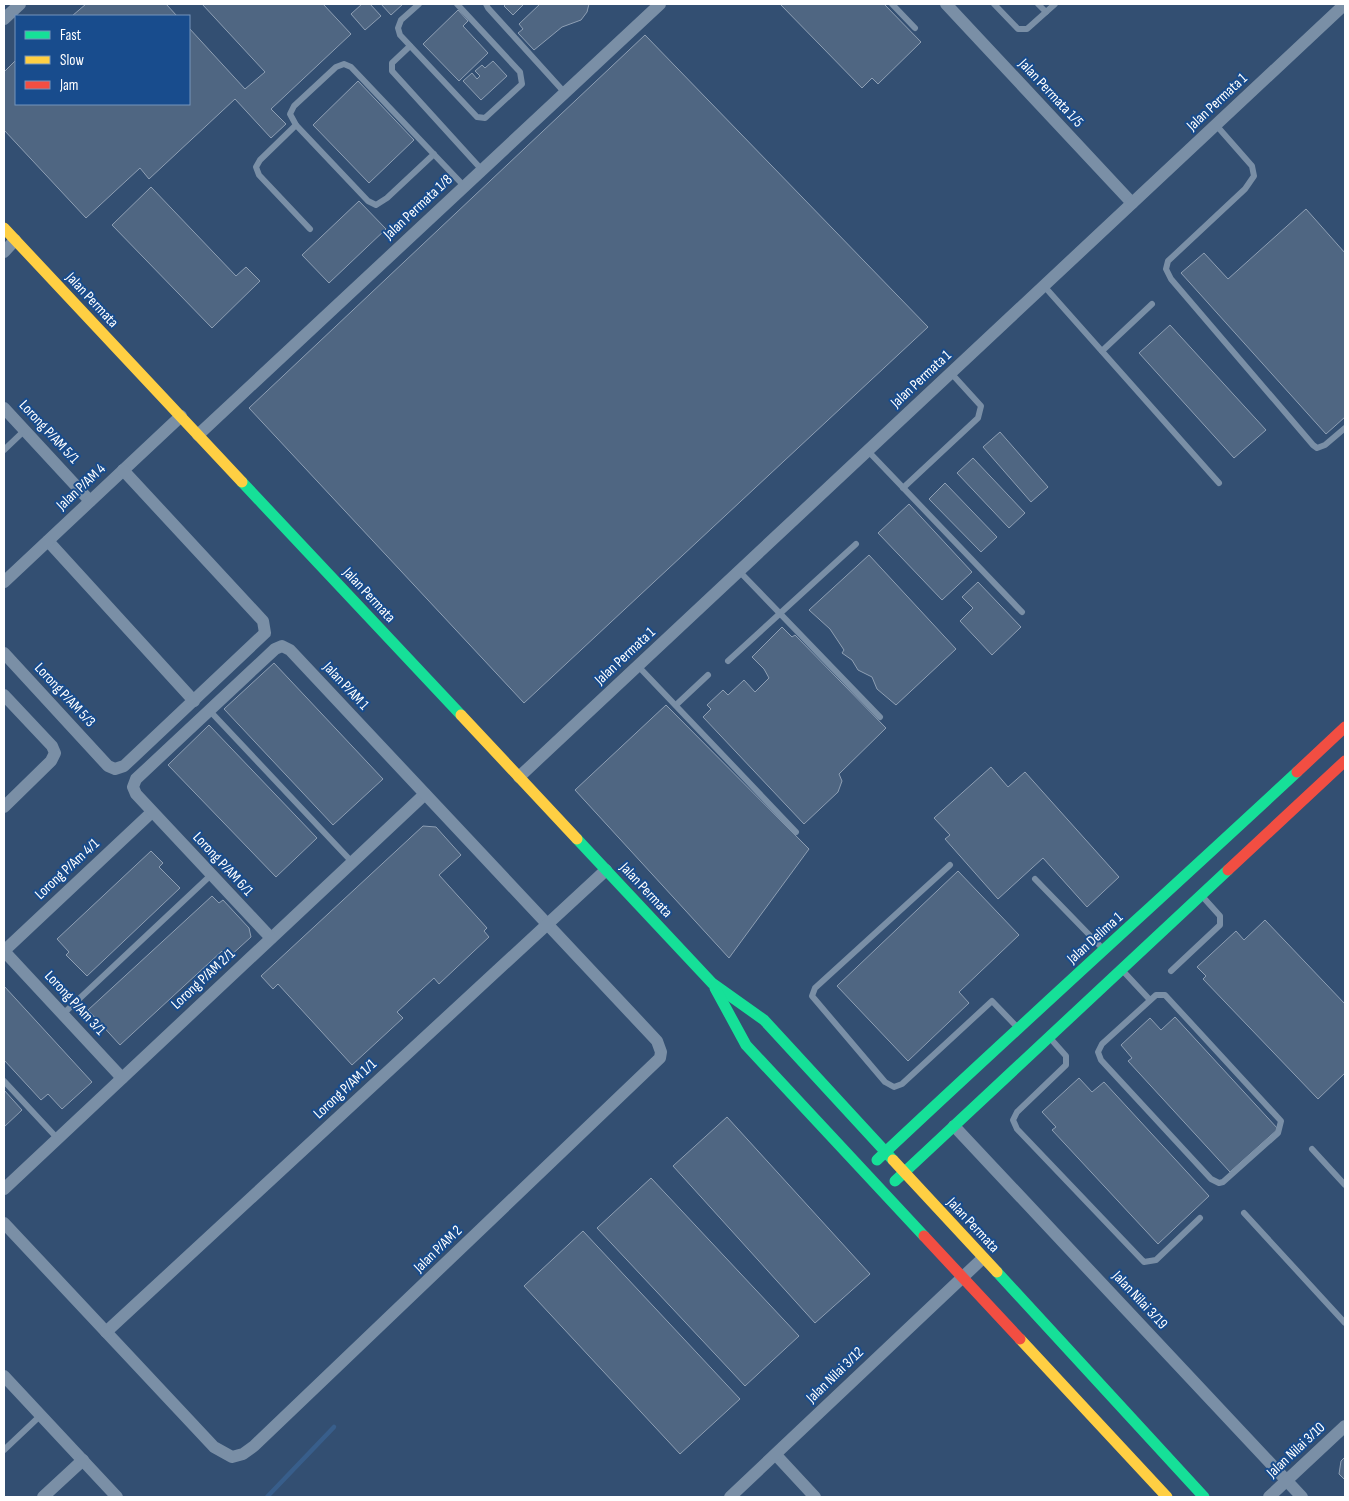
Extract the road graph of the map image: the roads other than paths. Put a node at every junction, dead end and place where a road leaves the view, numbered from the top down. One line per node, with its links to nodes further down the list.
1 (20, 4): 13 (street)
2 (419, 4): 15 (lane)
3 (457, 4): 15 (lane)
4 (486, 4): 16 (lane)
5 (660, 4): 16 (street, Jalan Permata 1/8)
6 (892, 4): 14 (lane)
7 (946, 4): 22 (street, Jalan Permata 1/5)
8 (994, 4): 12 (lane)
9 (1038, 4): 12 (lane)
10 (1055, 4): 12 (lane)
11 (1345, 4): 18 (street, Jalan Permata 1)
12 (1046, 12)
13 (4, 19)
14 (915, 28)
15 (410, 46): 20 (lane)
16 (565, 93): 20 (street, Jalan Permata 1/8)
17 (296, 125): 19 (lane); 19 (lane); 24 (lane)
18 (1216, 125): 22 (street, Jalan Permata 1); 33 (lane)
19 (434, 154): 21 (lane)
20 (482, 170): 21 (street, Jalan Permata 1/8)
21 (464, 186): 35 (street, Jalan Permata 1/8)
22 (1132, 203): 27 (street, Jalan Permata 1)
23 (4, 228): 25 (street, Jalan Permata)
24 (310, 229)
25 (16, 240): 26 (street); 32 (street, Jalan Permata)
26 (4, 252)
27 (1044, 286): 29 (lane); 30 (street, Jalan Permata 1)
28 (1152, 304): 29 (lane)
29 (1102, 351): 39 (lane)
30 (951, 373): 37 (street, Jalan Permata 1); 40 (lane)
31 (4, 408): 34 (street, Lorong P/AM 5/1)
32 (181, 416): 35 (street, Jalan Permata); 38 (street, Jalan P/AM 4)
33 (1345, 428)
34 (25, 430): 36 (lane); 41 (street, Lorong P/AM 5/1)
35 (198, 434): 59 (street, Jalan Permata)
36 (4, 450)
37 (868, 451): 40 (lane); 44 (street, Jalan Permata 1)
38 (123, 470): 41 (street, Jalan P/AM 4); 53 (street)
39 (1219, 483)
40 (903, 488): 46 (lane)
41 (90, 501): 42 (street, Jalan P/AM 4)
42 (48, 541): 45 (street, Jalan P/AM 4); 53 (street)
43 (856, 544): 47 (lane)
44 (739, 571): 47 (lane); 50 (street, Jalan Permata 1)
45 (4, 582)
46 (1022, 612)
47 (780, 613): 49 (lane); 56 (lane)
48 (4, 653): 53 (street, Lorong P/AM 5/3)
49 (728, 661)
50 (638, 666): 54 (lane); 59 (street, Jalan Permata 1)
51 (708, 676): 54 (lane)
52 (4, 695): 61 (street)
53 (194, 700)
54 (676, 706): 63 (lane)
55 (210, 710): 60 (street, Jalan P/AM 1); 62 (street, Jalan P/AM 1); 64 (lane)
56 (880, 716)
57 (1345, 727): 72 (street, Jalan Delima 1)
58 (1345, 761): 69 (street)
59 (519, 777): 66 (street, Jalan Permata)
60 (425, 794): 64 (street, Lorong P/AM 2/1); 70 (street, Jalan P/AM 1)
61 (4, 807)
62 (152, 812): 67 (street, Lorong P/AM 6/1); 73 (street, Lorong P/Am 4/1)
63 (796, 832)
64 (352, 862): 71 (street, Lorong P/AM 2/1)
65 (950, 865): 79 (lane)
66 (606, 870): 70 (street, Lorong P/AM 1/1); 76 (street, Jalan Permata)
67 (211, 875): 71 (street, Lorong P/AM 6/1); 78 (lane)
68 (1035, 879): 72 (lane)
69 (1201, 895): 74 (street); 75 (lane)
70 (547, 924): 98 (street, Lorong P/AM 1/1); 98 (street, Jalan P/AM 2)
71 (271, 938): 81 (street, Lorong P/AM 2/1)
72 (1104, 950): 79 (street, Jalan Delima 1)
73 (4, 951): 78 (street, Lorong P/Am 3/1)
74 (1122, 970): 77 (lane); 80 (street)
75 (1171, 971)
76 (712, 983): 86 (street, Jalan Permata); 87 (street, Jalan Permata)
77 (1150, 1000): 77 (lane)
78 (63, 1014): 81 (street, Lorong P/Am 3/1)
79 (1018, 1028): 86 (street, Jalan Delima 1)
80 (1049, 1037): 83 (street); 93 (lane)
81 (122, 1078): 84 (street, Lorong P/AM 2/1)
82 (4, 1081): 84 (lane)
83 (954, 1126): 88 (street); 105 (street, Jalan Nilai 3/19)
84 (58, 1138): 90 (street, Lorong P/AM 2/1)
85 (1312, 1149): 89 (lane)
86 (885, 1153): 87 (street, Jalan Delima 1); 88 (street, Jalan Permata)
87 (866, 1172): 91 (street, Jalan Permata)
88 (904, 1173): 91 (street); 95 (street, Jalan Permata)
89 (1345, 1185)
90 (4, 1189)
91 (883, 1192): 96 (street, Jalan Permata)
92 (1244, 1213): 97 (lane)
93 (1200, 1218)
94 (4, 1223): 98 (street)
95 (984, 1258): 96 (street, Jalan Nilai 3/12); 111 (street, Jalan Permata)
96 (962, 1276): 103 (street, Jalan Nilai 3/12); 110 (street, Jalan Permata)
97 (1345, 1324)
98 (106, 1332)
99 (4, 1376): 100 (street)
100 (41, 1415): 102 (lane); 104 (street)
101 (1345, 1426): 105 (street, Jalan Nilai 3/10)
102 (4, 1450)
103 (776, 1455): 108 (street, Jalan Nilai 3/12); 109 (street)
104 (83, 1460): 106 (street); 107 (street)
105 (1286, 1481): 112 (street, Jalan Nilai 3/10); 113 (street, Jalan Nilai 3/19)
106 (43, 1497)
107 (117, 1497)
108 (730, 1497)
109 (815, 1497)
110 (1167, 1497)
111 (1204, 1497)
112 (1269, 1497)
113 (1302, 1497)

